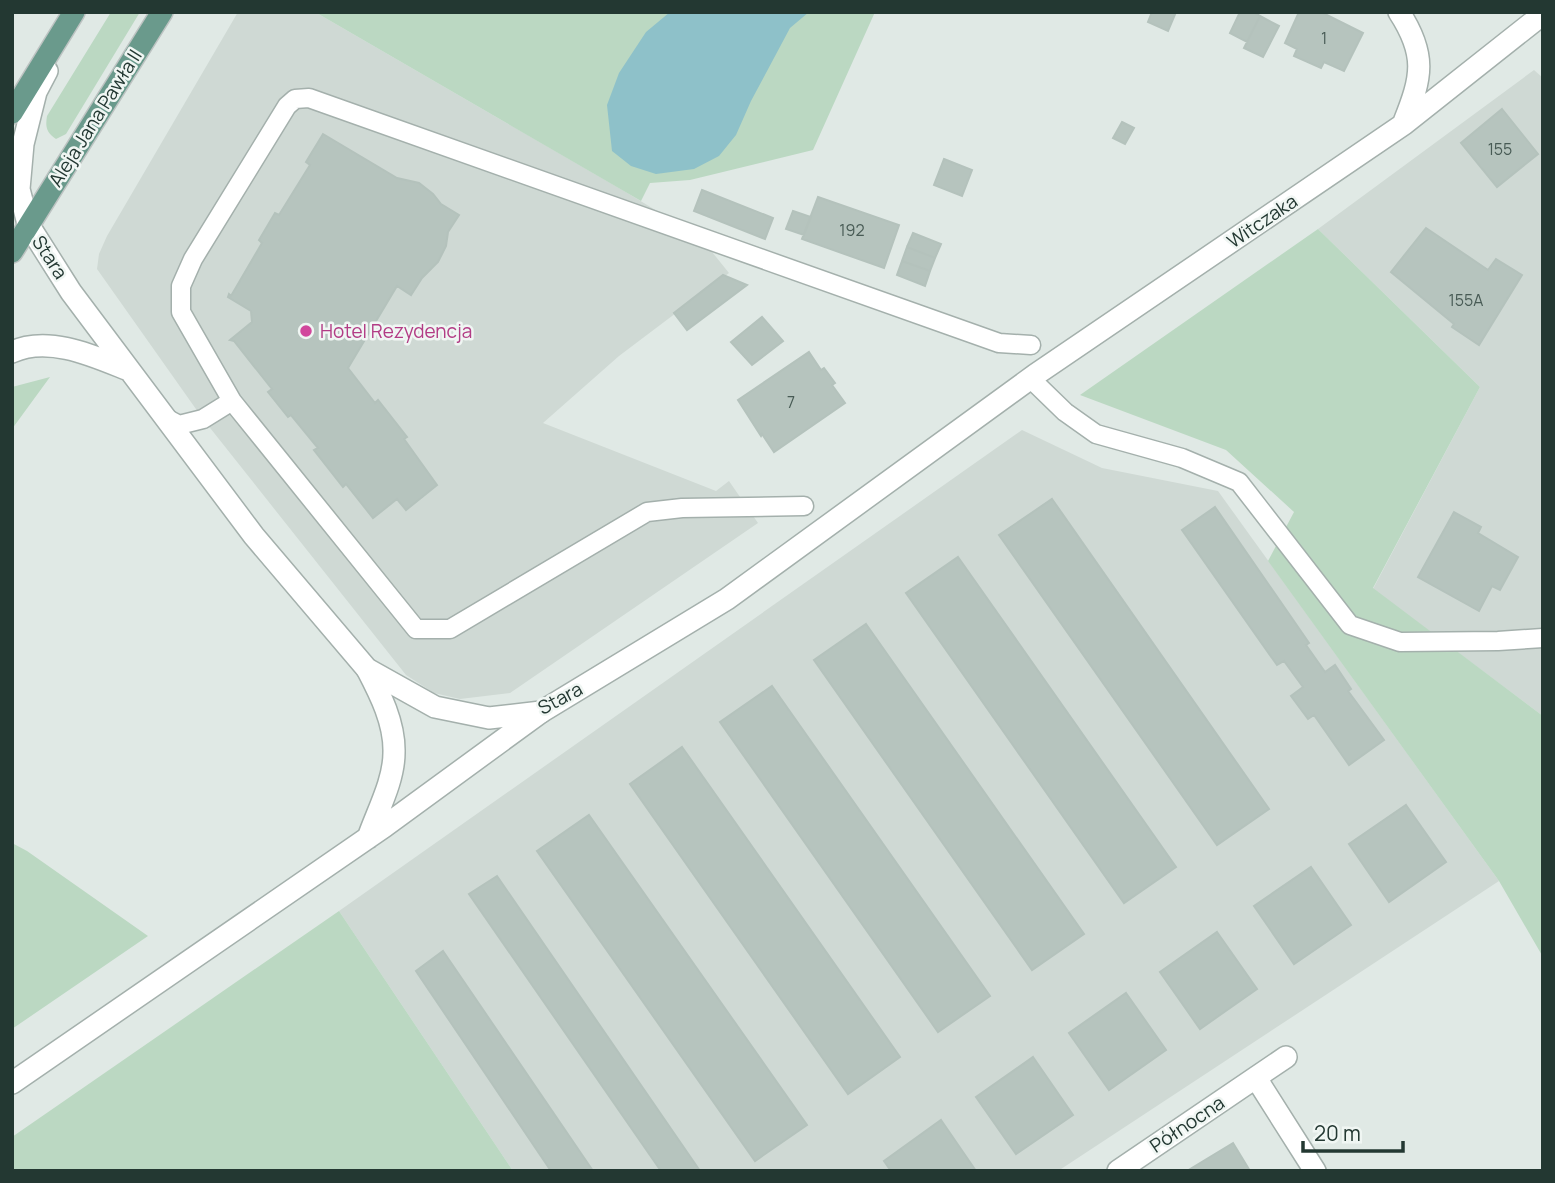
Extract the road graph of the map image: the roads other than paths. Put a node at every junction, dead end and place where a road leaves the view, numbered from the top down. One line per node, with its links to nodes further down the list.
1 (75, 12): 5 (main road); 7 (street, Stara)
2 (162, 12): 7 (main road, Aleja Jana Pawła II)
3 (1399, 12): 6 (street)
4 (1543, 13): 6 (street, Witczaka)
5 (12, 113)
6 (1404, 124): 12 (street, Witczaka)
7 (28, 224): 8 (main road, Aleja Jana Pawła II); 11 (street, Stara)
8 (12, 252)
9 (1031, 345): 13 (lane)
10 (12, 352): 11 (street, Stara)
11 (128, 370): 14 (street, Stara)
12 (1039, 373): 16 (lane); 18 (street, Stara)
13 (232, 401): 14 (lane); 15 (lane)
14 (164, 417): 17 (street, Stara)
15 (804, 506)
16 (1543, 638)
17 (368, 669): 18 (street, Stara); 19 (street)
18 (541, 712): 19 (street)
19 (368, 838): 22 (street)
20 (1286, 1057): 21 (street, Północna)
21 (1255, 1078): 23 (street, Północna); 24 (street)
22 (12, 1083)
23 (1118, 1171)
24 (1315, 1171)

